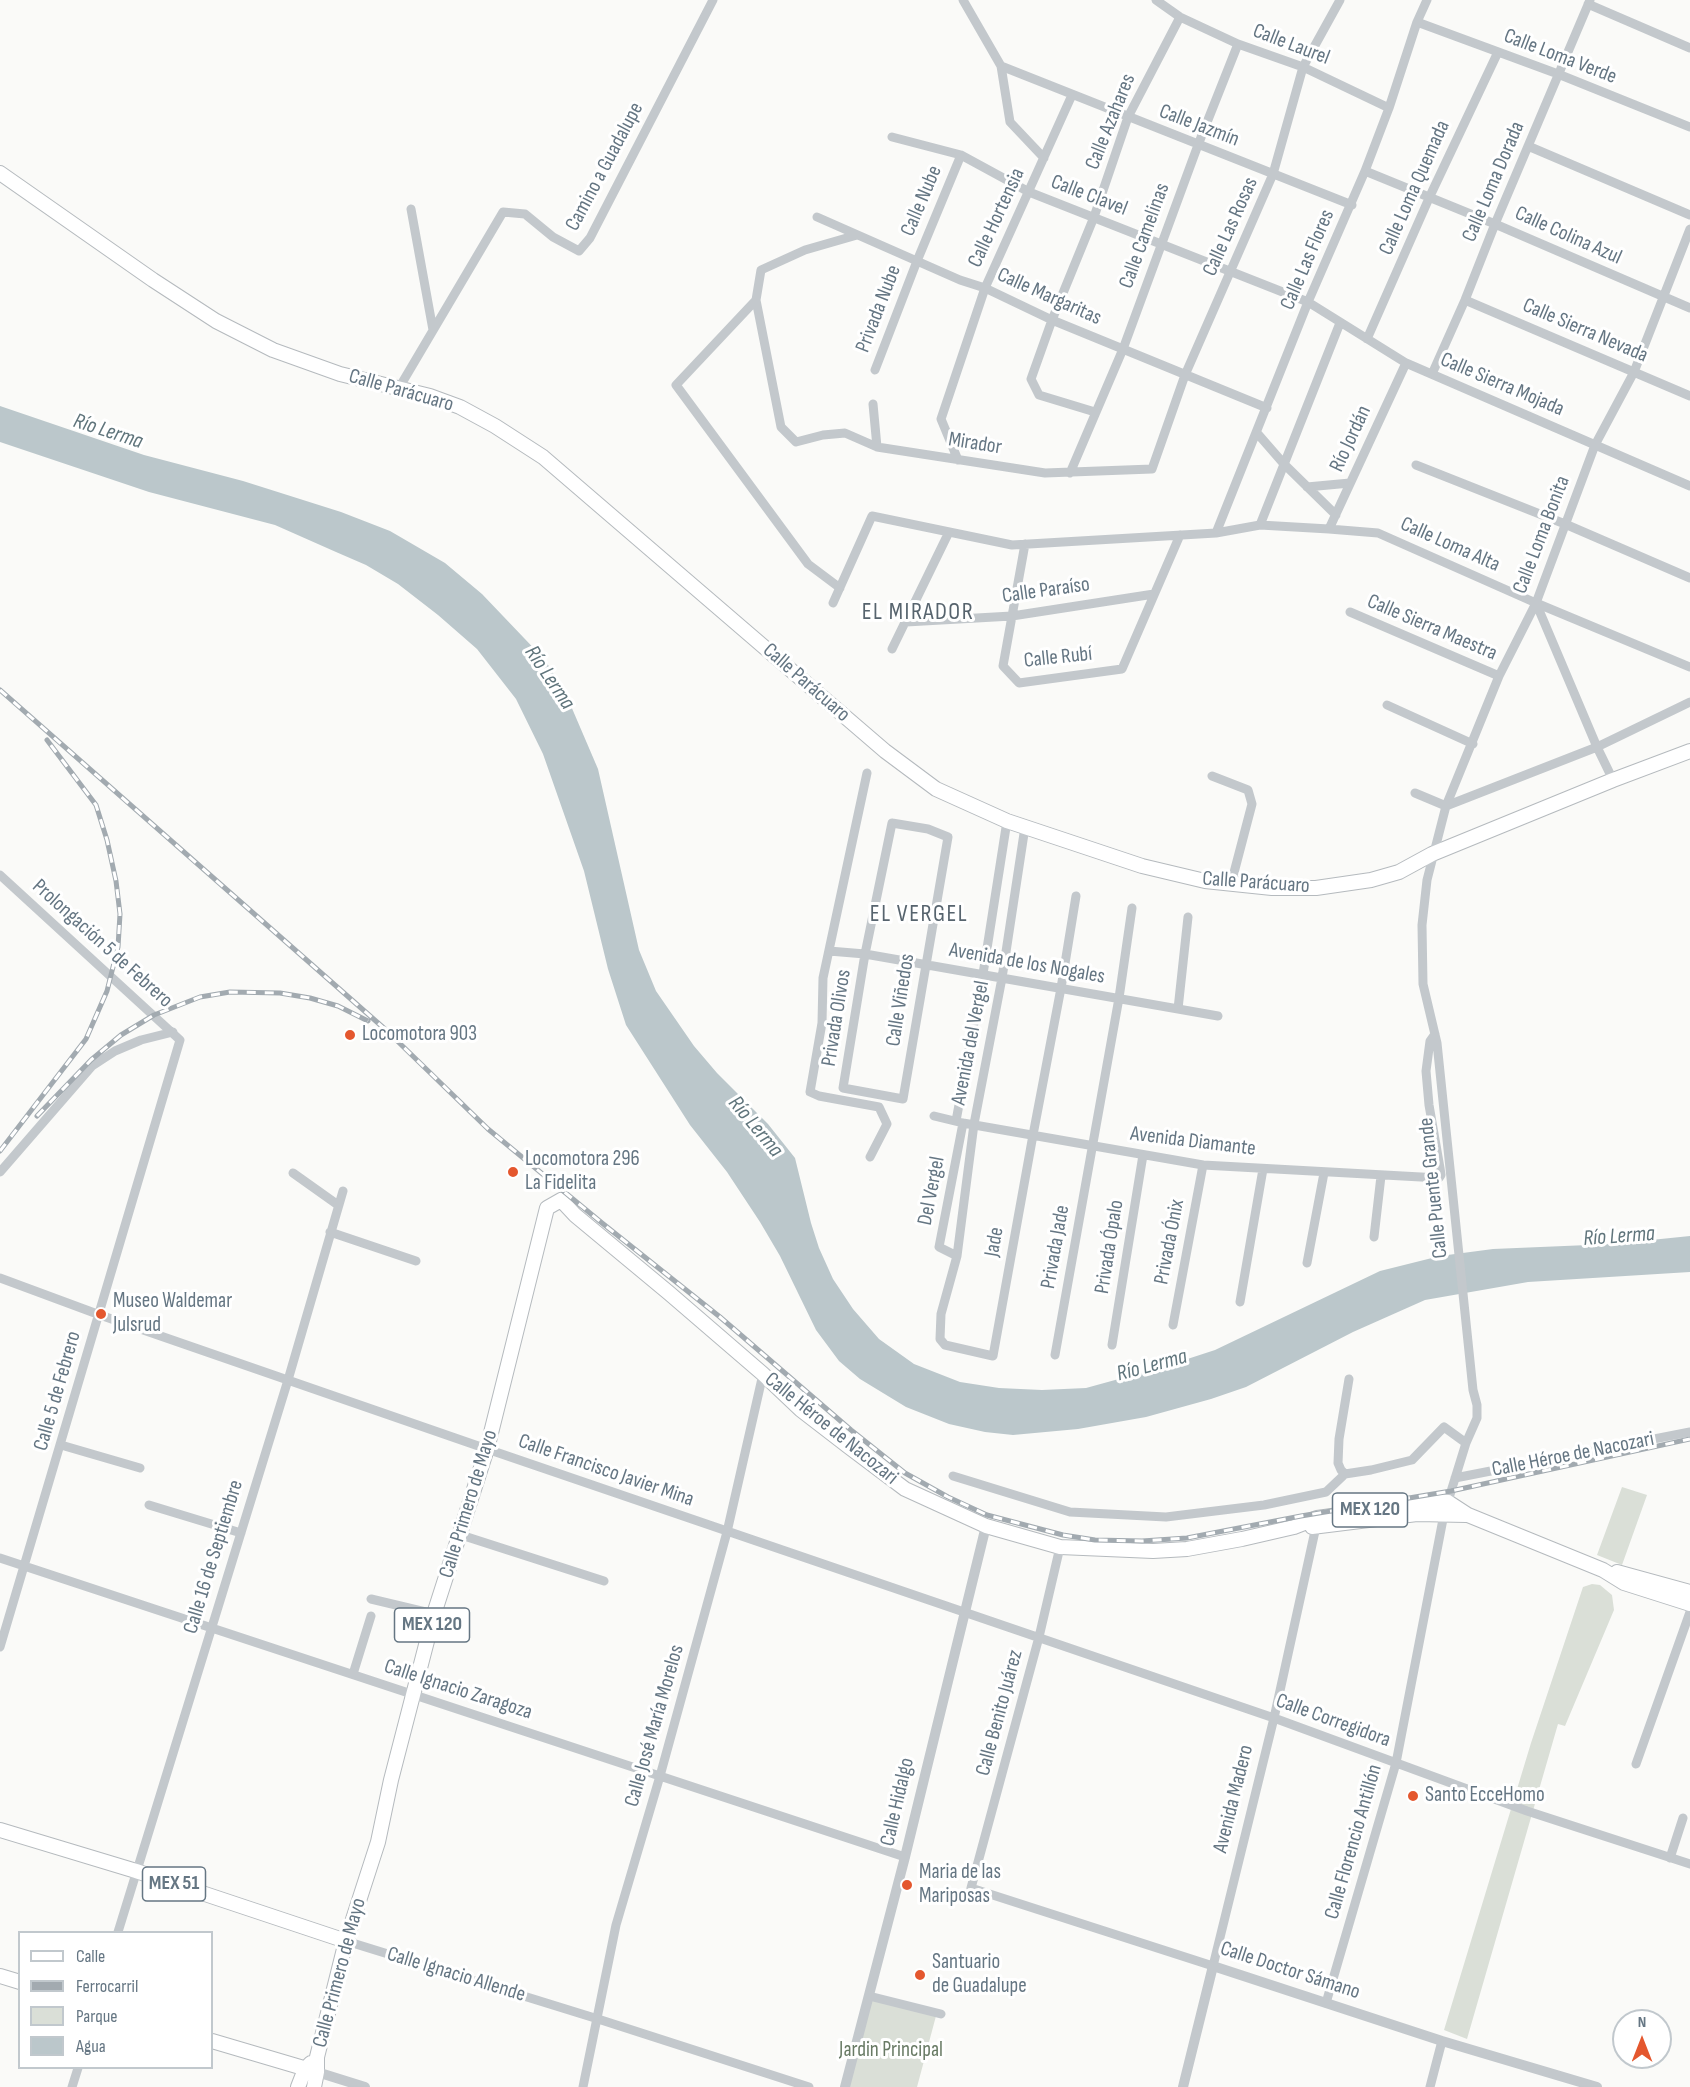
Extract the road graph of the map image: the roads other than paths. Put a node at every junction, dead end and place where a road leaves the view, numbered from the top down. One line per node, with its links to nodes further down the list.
1 (713, 0): 48 (street, Camino a Guadalupe)
2 (963, 0): 12 (street, Calle Clavel)
3 (1156, 0): 7 (street, Calle Laurel)
4 (1340, 0): 13 (street, Calle Las Rosas)
5 (1425, 1): 8 (street, Calle Las Flores)
6 (1589, 2): 10 (street); 14 (street, Calle Loma Dorada)
7 (1180, 17): 9 (street, Calle Laurel); 17 (street, Calle Azahares)
8 (1417, 22): 11 (street, Calle Loma Verde); 16 (street, Calle Las Flores)
9 (1238, 44): 13 (street, Calle Laurel); 20 (street, Calle Camelinas)
10 (1690, 48)
11 (1498, 52): 14 (street, Calle Loma Verde); 28 (street, Calle Loma Quemada)
12 (1001, 66): 15 (street, Calle Jazmín); 23 (street, Calle Clavel)
13 (1303, 67): 16 (street, Calle Laurel); 26 (street, Calle Las Rosas)
14 (1558, 74): 18 (street, Calle Loma Verde); 21 (street, Calle Loma Dorada)
15 (1072, 95): 17 (street, Calle Jazmín); 23 (street, Calle Hortensia)
16 (1389, 108): 24 (street, Calle Las Flores)
17 (1128, 117): 20 (street, Calle Jazmín); 33 (street, Calle Azahares)
18 (1690, 127)
19 (892, 137): 22 (street, Calle Clavel)
20 (1198, 145): 26 (street, Calle Jazmín); 37 (street, Calle Camelinas)
21 (1528, 146): 31 (street); 34 (street, Calle Loma Dorada)
22 (961, 154): 27 (street, Calle Clavel); 38 (street, Calle Nube)
23 (1044, 158): 27 (street, Calle Hortensia)
24 (1365, 171): 28 (street, Calle Colina Azul); 29 (street, Calle Las Flores)
25 (0, 174): 56 (main road, Calle Parácuaro)
26 (1273, 174): 29 (street, Calle Jazmín); 39 (street, Calle Las Rosas)
27 (1029, 192): 33 (street, Calle Clavel); 40 (street, Calle Hortensia)
28 (1430, 196): 34 (street, Calle Colina Azul); 49 (street, Calle Loma Quemada)
29 (1352, 204): 44 (street, Calle Las Flores)
30 (411, 209): 48 (street)
31 (1690, 215)
32 (817, 217): 36 (street, Calle Margaritas)
33 (1094, 217): 37 (street, Calle Clavel); 46 (street, Calle Azahares)
34 (1495, 224): 41 (street, Calle Colina Azul); 43 (street, Calle Loma Dorada)
35 (1690, 230): 41 (street, Calle Loma Bonita)
36 (857, 235): 38 (street, Calle Margaritas); 42 (street)
37 (1161, 244): 39 (street, Calle Clavel); 50 (street, Calle Camelinas)
38 (916, 261): 40 (street, Calle Margaritas); 52 (street, Privada Nube)
39 (1231, 272): 44 (street, Calle Clavel); 55 (street, Calle Las Rosas)
40 (985, 288): 46 (street, Calle Margaritas); 64 (street, Calle Hortensia)
41 (1662, 297): 45 (street, Calle Colina Azul); 53 (street, Calle Loma Bonita)
42 (756, 300): 63 (street, Mirador); 81 (street)
43 (1465, 300): 53 (street, Calle Sierra Nevada); 54 (street, Calle Loma Dorada)
44 (1308, 302): 47 (street, Calle Sierra Mojada); 59 (street, Calle Las Flores)
45 (1690, 308)
46 (1052, 320): 50 (street, Calle Margaritas); 60 (street, Calle Azahares)
47 (1341, 323): 49 (street, Calle Sierra Mojada); 65 (street)
48 (434, 330): 56 (street, Camino a Guadalupe)
49 (1367, 339): 51 (street, Calle Sierra Mojada)
50 (1123, 349): 55 (street, Calle Margaritas); 60 (street, Calle Camelinas)
51 (1406, 363): 54 (street, Calle Sierra Mojada); 69 (street, Río Jordán)
52 (875, 370)
53 (1634, 372): 57 (street, Calle Sierra Nevada); 62 (street, Calle Loma Bonita)
54 (1432, 374): 62 (street, Calle Sierra Mojada)
55 (1185, 375): 59 (street, Calle Margaritas); 67 (street, Calle Las Rosas)
56 (399, 388): 101 (main road, Calle Parácuaro)
57 (1690, 396)
58 (873, 404): 63 (street)
59 (1267, 408): 61 (street, Calle Las Flores)
60 (1095, 412): 68 (street, Calle Camelinas)
61 (1257, 433): 65 (street); 77 (street, Calle Las Flores)
62 (1595, 445): 70 (street, Calle Sierra Mojada); 73 (street, Calle Loma Bonita)
63 (877, 447): 64 (street, Mirador)
64 (958, 460): 68 (street, Mirador)
65 (1284, 464): 71 (street); 74 (street)
66 (1416, 465): 73 (street)
67 (1152, 469): 68 (street, Mirador)
68 (1070, 472)
69 (1350, 483): 71 (street); 72 (street, Río Jordán)
70 (1690, 486)
71 (1307, 487): 72 (street)
72 (1336, 515): 75 (street, Río Jordán)
73 (1565, 524): 80 (street); 84 (street, Calle Loma Bonita)
74 (1260, 525): 75 (street, Calle Loma Alta); 77 (street, Calle Loma Alta)
75 (1329, 529): 84 (street, Calle Loma Alta)
76 (949, 532): 79 (street); 81 (street); 87 (street)
77 (1216, 533): 78 (street)
78 (1180, 535): 79 (street); 82 (street)
79 (1025, 544): 86 (street)
80 (1690, 578)
81 (840, 588): 83 (street)
82 (1154, 594): 86 (street, Calle Paraíso); 86 (street, Calle Rubí)
83 (833, 603)
84 (1536, 603): 89 (street, Calle Loma Alta); 90 (street, Calle Loma Bonita); 94 (street)
85 (1350, 612): 90 (street, Calle Sierra Maestra)
86 (1012, 616): 87 (street, Calle Paraíso)
87 (906, 622): 88 (street)
88 (892, 649)
89 (1690, 667)
90 (1499, 676): 93 (street, Calle Loma Bonita)
91 (1690, 702): 94 (street)
92 (1387, 705): 93 (street)
93 (1473, 744): 100 (street, Calle Loma Bonita)
94 (1597, 747): 98 (street); 100 (street)
95 (1690, 751): 98 (main road, Calle Parácuaro)
96 (867, 774): 110 (street)
97 (1212, 776): 106 (street)
98 (1614, 780): 104 (main road, Calle Parácuaro)
99 (1414, 793): 100 (street)
100 (1446, 806): 104 (street, Calle Loma Bonita)
101 (1007, 821): 102 (main road, Calle Parácuaro); 113 (street, Avenida del Vergel)
102 (1025, 827): 106 (main road, Calle Parácuaro); 114 (street, Avenida del Vergel)
103 (948, 837): 111 (street, Privada Olivos); 112 (street, Calle Viñedos)
104 (1432, 854): 106 (main road, Calle Parácuaro); 120 (street, Calle Puente Grande)
105 (0, 875): 119 (street, Prolongación 5 de Febrero)
106 (1231, 884)
107 (1076, 896): 115 (street, Jade)
108 (1132, 908): 116 (street, Privada Jade)
109 (1188, 917): 117 (street)
110 (830, 951): 111 (street, Avenida de los Nogales); 129 (street)
111 (866, 954): 112 (street, Avenida de los Nogales); 122 (street, Privada Olivos)
112 (925, 964): 113 (street, Avenida de los Nogales); 122 (street, Calle Viñedos)
113 (983, 974): 114 (street, Avenida de los Nogales); 124 (street, Avenida del Vergel)
114 (1002, 978): 115 (street, Avenida de los Nogales); 125 (street, Avenida del Vergel)
115 (1062, 988): 116 (street, Avenida de los Nogales); 126 (street, Jade)
116 (1119, 998): 117 (street, Avenida de los Nogales); 127 (street, Privada Jade)
117 (1178, 1009): 118 (street, Avenida de los Nogales)
118 (1218, 1016)
119 (173, 1032): 121 (street, Prolongación 5 de Febrero); 132 (street)
120 (1436, 1039): 135 (street, Avenida Diamante); 155 (street, Calle Puente Grande)
121 (180, 1040): 146 (street, Calle 5 de Febrero)
122 (903, 1098)
123 (934, 1116): 124 (street, Avenida Diamante)
124 (960, 1122): 125 (street, Avenida Diamante); 141 (street, Del Vergel)
125 (974, 1124): 126 (street, Avenida Diamante); 141 (street, Del Vergel)
126 (1033, 1135): 127 (street, Avenida Diamante); 150 (street, Jade)
127 (1091, 1145): 128 (street, Avenida Diamante); 149 (street, Privada Jade)
128 (1143, 1155): 130 (street, Avenida Diamante); 148 (street, Privada Ópalo)
129 (870, 1157)
130 (1203, 1165): 131 (street, Avenida Diamante); 147 (street, Privada Ónix)
131 (1263, 1169): 134 (street, Avenida Diamante); 145 (street)
132 (0, 1172)
133 (292, 1173): 138 (street)
134 (1324, 1173): 135 (street, Avenida Diamante); 143 (street)
135 (1380, 1176): 140 (street)
136 (343, 1191): 138 (street, Calle 16 de Septiembre)
137 (561, 1200): 151 (main road, Calle Héroe de Nacozari / MEX 120); 157 (main road, Calle Primero de Mayo / MEX 120)
138 (338, 1205): 139 (street, Calle 16 de Septiembre)
139 (330, 1232): 142 (street); 153 (street, Calle 16 de Septiembre)
140 (1374, 1237)
141 (957, 1256): 150 (street, Del Vergel)
142 (416, 1261)
143 (1307, 1263)
144 (0, 1278): 146 (street, Calle Francisco Javier Mina)
145 (1240, 1302)
146 (100, 1315): 153 (street, Calle Francisco Javier Mina); 156 (street, Calle 5 de Febrero)
147 (1173, 1325)
148 (1112, 1345)
149 (1055, 1355)
150 (993, 1356)
151 (763, 1374): 165 (main road, Calle Héroe de Nacozari / MEX 120); 166 (street, Calle José María Morelos)
152 (1349, 1379): 159 (street)
153 (288, 1380): 157 (street, Calle Francisco Javier Mina); 167 (street, Calle 16 de Septiembre)
154 (1690, 1432): 161 (street, Calle Héroe de Nacozari)
155 (1466, 1443): 159 (street); 161 (street, Calle Puente Grande)
156 (61, 1445): 158 (street); 171 (street, Calle 5 de Febrero)
157 (487, 1449): 166 (street, Calle Francisco Javier Mina); 168 (main road, Calle Primero de Mayo / MEX 120)
158 (140, 1468)
159 (1345, 1474): 160 (street)
160 (952, 1476)
161 (1455, 1478): 163 (street, Calle Puente Grande)
162 (149, 1505): 167 (street)
163 (1446, 1508): 164 (main road, Calle Héroe de Nacozari / MEX 120); 172 (main road); 187 (street, Calle Florencio Antillón)
164 (1316, 1523): 169 (main road, Calle Héroe de Nacozari / MEX 120); 186 (street, Avenida Madero)
165 (986, 1526): 169 (main road, Calle Héroe de Nacozari / MEX 120); 177 (street, Calle Hidalgo)
166 (727, 1532): 177 (street, Calle Francisco Javier Mina); 189 (street, Calle José María Morelos)
167 (241, 1533): 181 (street, Calle 16 de Septiembre)
168 (461, 1535): 173 (street); 179 (main road, Calle Primero de Mayo / MEX 120)
169 (1060, 1547): 182 (street, Calle Benito Juárez)
170 (0, 1558): 171 (street, Calle Ignacio Zaragoza)
171 (25, 1566): 181 (street, Calle Ignacio Zaragoza); 183 (street, Calle 5 de Febrero)
172 (1603, 1570): 174 (main road); 176 (main road)
173 (604, 1581)
174 (1690, 1592)
175 (371, 1599): 179 (street)
176 (1690, 1604)
177 (963, 1612): 182 (street, Calle Corregidora); 192 (street, Calle Hidalgo)
178 (1690, 1612): 188 (street)
179 (434, 1614): 185 (main road, Calle Primero de Mayo / MEX 120)
180 (371, 1616): 184 (street)
181 (211, 1626): 184 (street, Calle Ignacio Zaragoza); 195 (street, Calle 16 de Septiembre)
182 (1039, 1637): 186 (street, Calle Corregidora); 196 (street, Calle Benito Juárez)
183 (0, 1647)
184 (353, 1674): 185 (street, Calle Ignacio Zaragoza)
185 (415, 1695): 189 (street, Calle Ignacio Zaragoza); 198 (main road, Calle Primero de Mayo / MEX 120)
186 (1274, 1718): 187 (street, Calle Corregidora); 199 (street, Avenida Madero)
187 (1396, 1763): 193 (street, Calle Corregidora); 203 (street, Calle Florencio Antillón)
188 (1636, 1764)
189 (660, 1776): 192 (street, Calle Ignacio Zaragoza); 205 (street, Calle José María Morelos)
190 (1683, 1818): 193 (street)
191 (0, 1830): 195 (main road, Calle Ignacio Allende / MEX 51)
192 (905, 1857): 202 (street, Calle Hidalgo)
193 (1670, 1857): 194 (street, Calle Corregidora)
194 (1690, 1864)
195 (136, 1871): 197 (street, Calle 16 de Septiembre); 198 (main road, Calle Ignacio Allende / MEX 51)
196 (971, 1888): 199 (street, Calle Doctor Sámano)
197 (118, 1931)
198 (346, 1941): 205 (street, Calle Ignacio Allende); 209 (main road, Calle Primero de Mayo / MEX 120)
199 (1213, 1966): 203 (street, Calle Doctor Sámano); 217 (street, Avenida Madero)
200 (0, 1976): 201 (main road)
201 (18, 1981)
202 (868, 1996): 204 (street); 216 (street, Calle Hidalgo)
203 (1326, 2003): 207 (street, Calle Doctor Sámano)
204 (941, 2014)
205 (598, 2019): 214 (street, Calle José María Morelos); 215 (street, Calle Ignacio Allende)
206 (213, 2041): 209 (main road)
207 (1442, 2041): 218 (street); 219 (street, Calle Doctor Sámano)
208 (77, 2069): 210 (street)
209 (311, 2070): 211 (main road, Calle Primero de Mayo / MEX 120); 212 (main road, Calle Primero de Mayo); 213 (street)
210 (72, 2087)
211 (298, 2087)
212 (314, 2087)
213 (365, 2087)
214 (583, 2087)
215 (809, 2087)
216 (845, 2087)
217 (1183, 2087)
218 (1430, 2087)
219 (1597, 2087)

